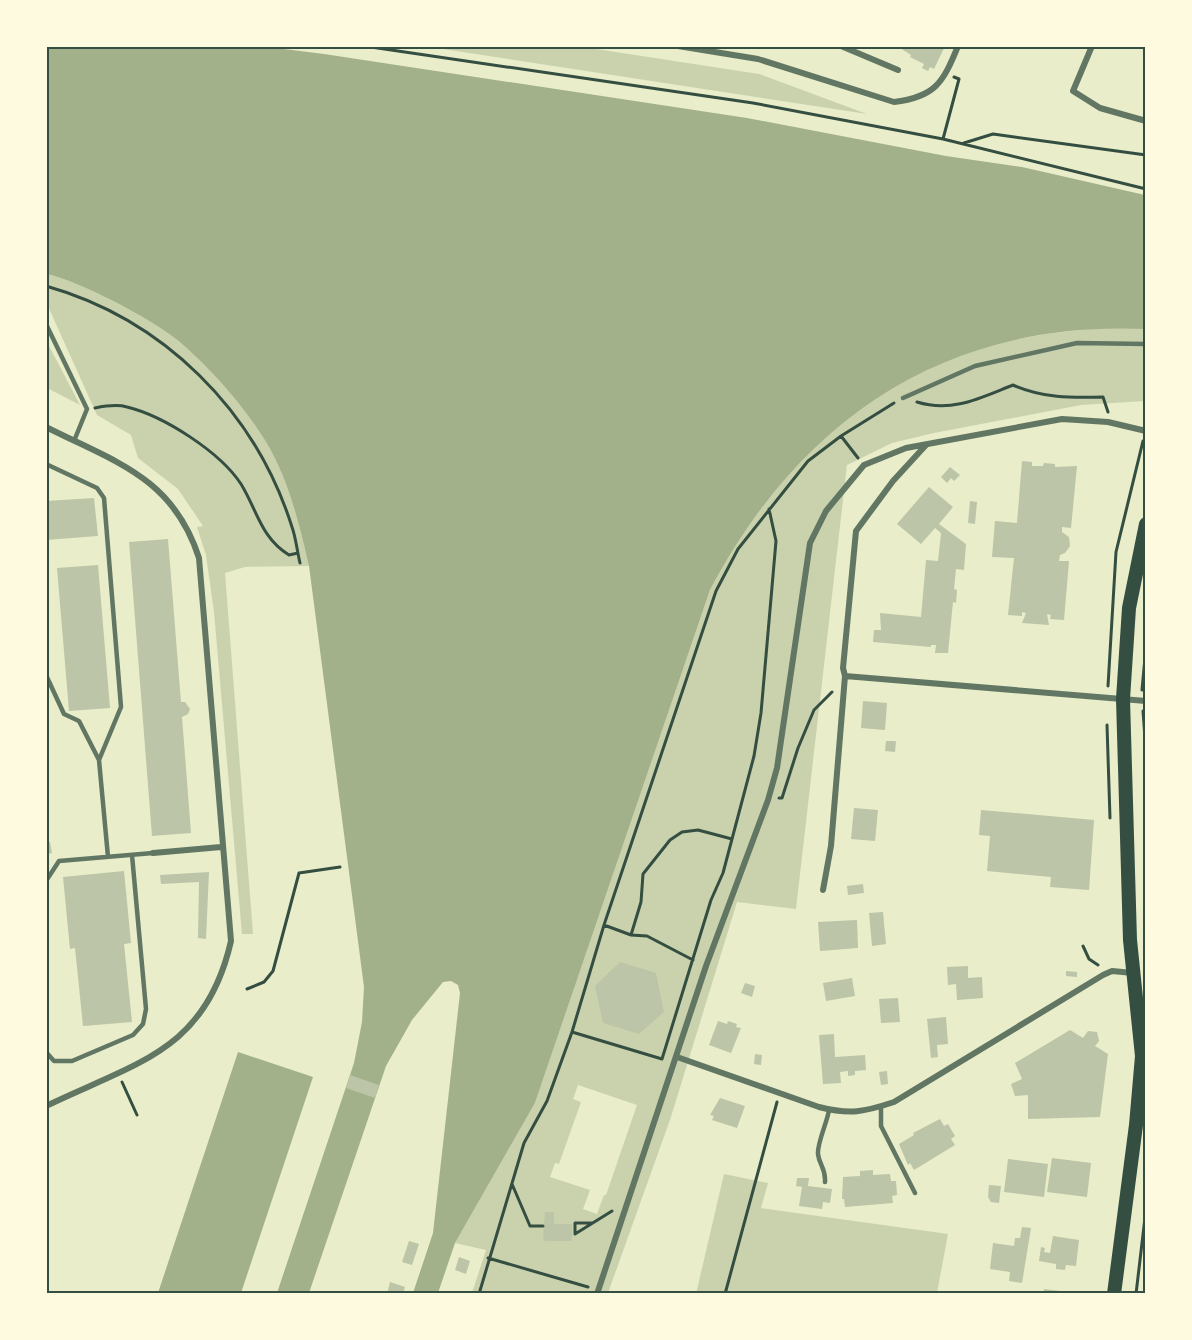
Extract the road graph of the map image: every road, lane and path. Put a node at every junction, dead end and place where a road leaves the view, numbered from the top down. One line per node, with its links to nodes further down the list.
1 (364, 46): 10 (path)
2 (678, 46): 6 (street)
3 (841, 46): 7 (street)
4 (958, 46): 8 (street)
5 (1092, 46): 9 (street)
6 (692, 47): 8 (street)
7 (898, 70)
8 (947, 73): 10 (path)
9 (1146, 121)
10 (943, 139): 11 (path)
11 (962, 143): 12 (path); 13 (path)
12 (1146, 154)
13 (1146, 189)
14 (46, 286): 29 (path)
15 (46, 324): 18 (lane)
16 (1146, 344): 17 (lane)
17 (903, 398): 19 (path); 22 (path)
18 (87, 409): 23 (lane); 29 (path)
19 (1108, 422): 21 (street); 24 (street)
20 (46, 427): 23 (street)
21 (1146, 431)
22 (841, 436): 26 (path); 27 (path)
23 (74, 441): 38 (street)
24 (928, 443): 26 (street); 32 (street)
25 (46, 464): 35 (lane)
26 (864, 465): 36 (street)
27 (769, 509): 37 (path); 45 (path)
28 (1146, 524): 33 (main road)
29 (298, 553): 30 (path)
30 (300, 562)
31 (46, 675): 35 (lane)
32 (845, 676): 33 (street); 36 (path); 44 (street)
33 (1123, 699): 34 (street); 50 (main road)
34 (1146, 701)
35 (99, 760): 41 (lane)
36 (768, 800): 49 (street)
37 (732, 838): 46 (path); 48 (path)
38 (221, 847): 39 (street); 59 (street)
39 (153, 853): 40 (lane)
40 (132, 855): 41 (lane); 54 (lane)
41 (108, 857): 43 (lane)
42 (339, 867): 52 (path)
43 (46, 881)
44 (823, 890)
45 (604, 925): 46 (path); 53 (path)
46 (631, 935): 48 (path)
47 (1083, 946): 51 (path)
48 (692, 959): 49 (path); 56 (path)
49 (706, 966): 57 (street)
50 (1133, 973): 51 (street); 55 (main road)
51 (1103, 975): 62 (street)
52 (247, 989)
53 (572, 1032): 56 (path); 66 (path)
54 (46, 1052)
55 (1144, 1056): 80 (main road)
56 (662, 1059): 57 (path); 58 (path)
57 (676, 1060): 60 (street); 77 (street)
58 (658, 1070)
59 (118, 1072): 61 (street); 64 (path)
60 (780, 1094): 63 (street); 79 (path)
61 (46, 1106)
62 (881, 1106): 63 (street); 67 (lane)
63 (830, 1110): 65 (lane)
64 (137, 1115)
65 (825, 1182)
66 (512, 1184): 73 (path); 74 (path)
67 (915, 1193)
68 (615, 1201): 70 (path)
69 (1146, 1209): 81 (path)
70 (612, 1211): 71 (path); 72 (path)
71 (608, 1222)
72 (592, 1223): 72 (path)
73 (543, 1226)
74 (489, 1258): 76 (path); 78 (path)
75 (591, 1276): 76 (path)
76 (587, 1287): 77 (path)
77 (597, 1292)
78 (479, 1293)
79 (725, 1293)
80 (1114, 1293)
81 (1136, 1293)

